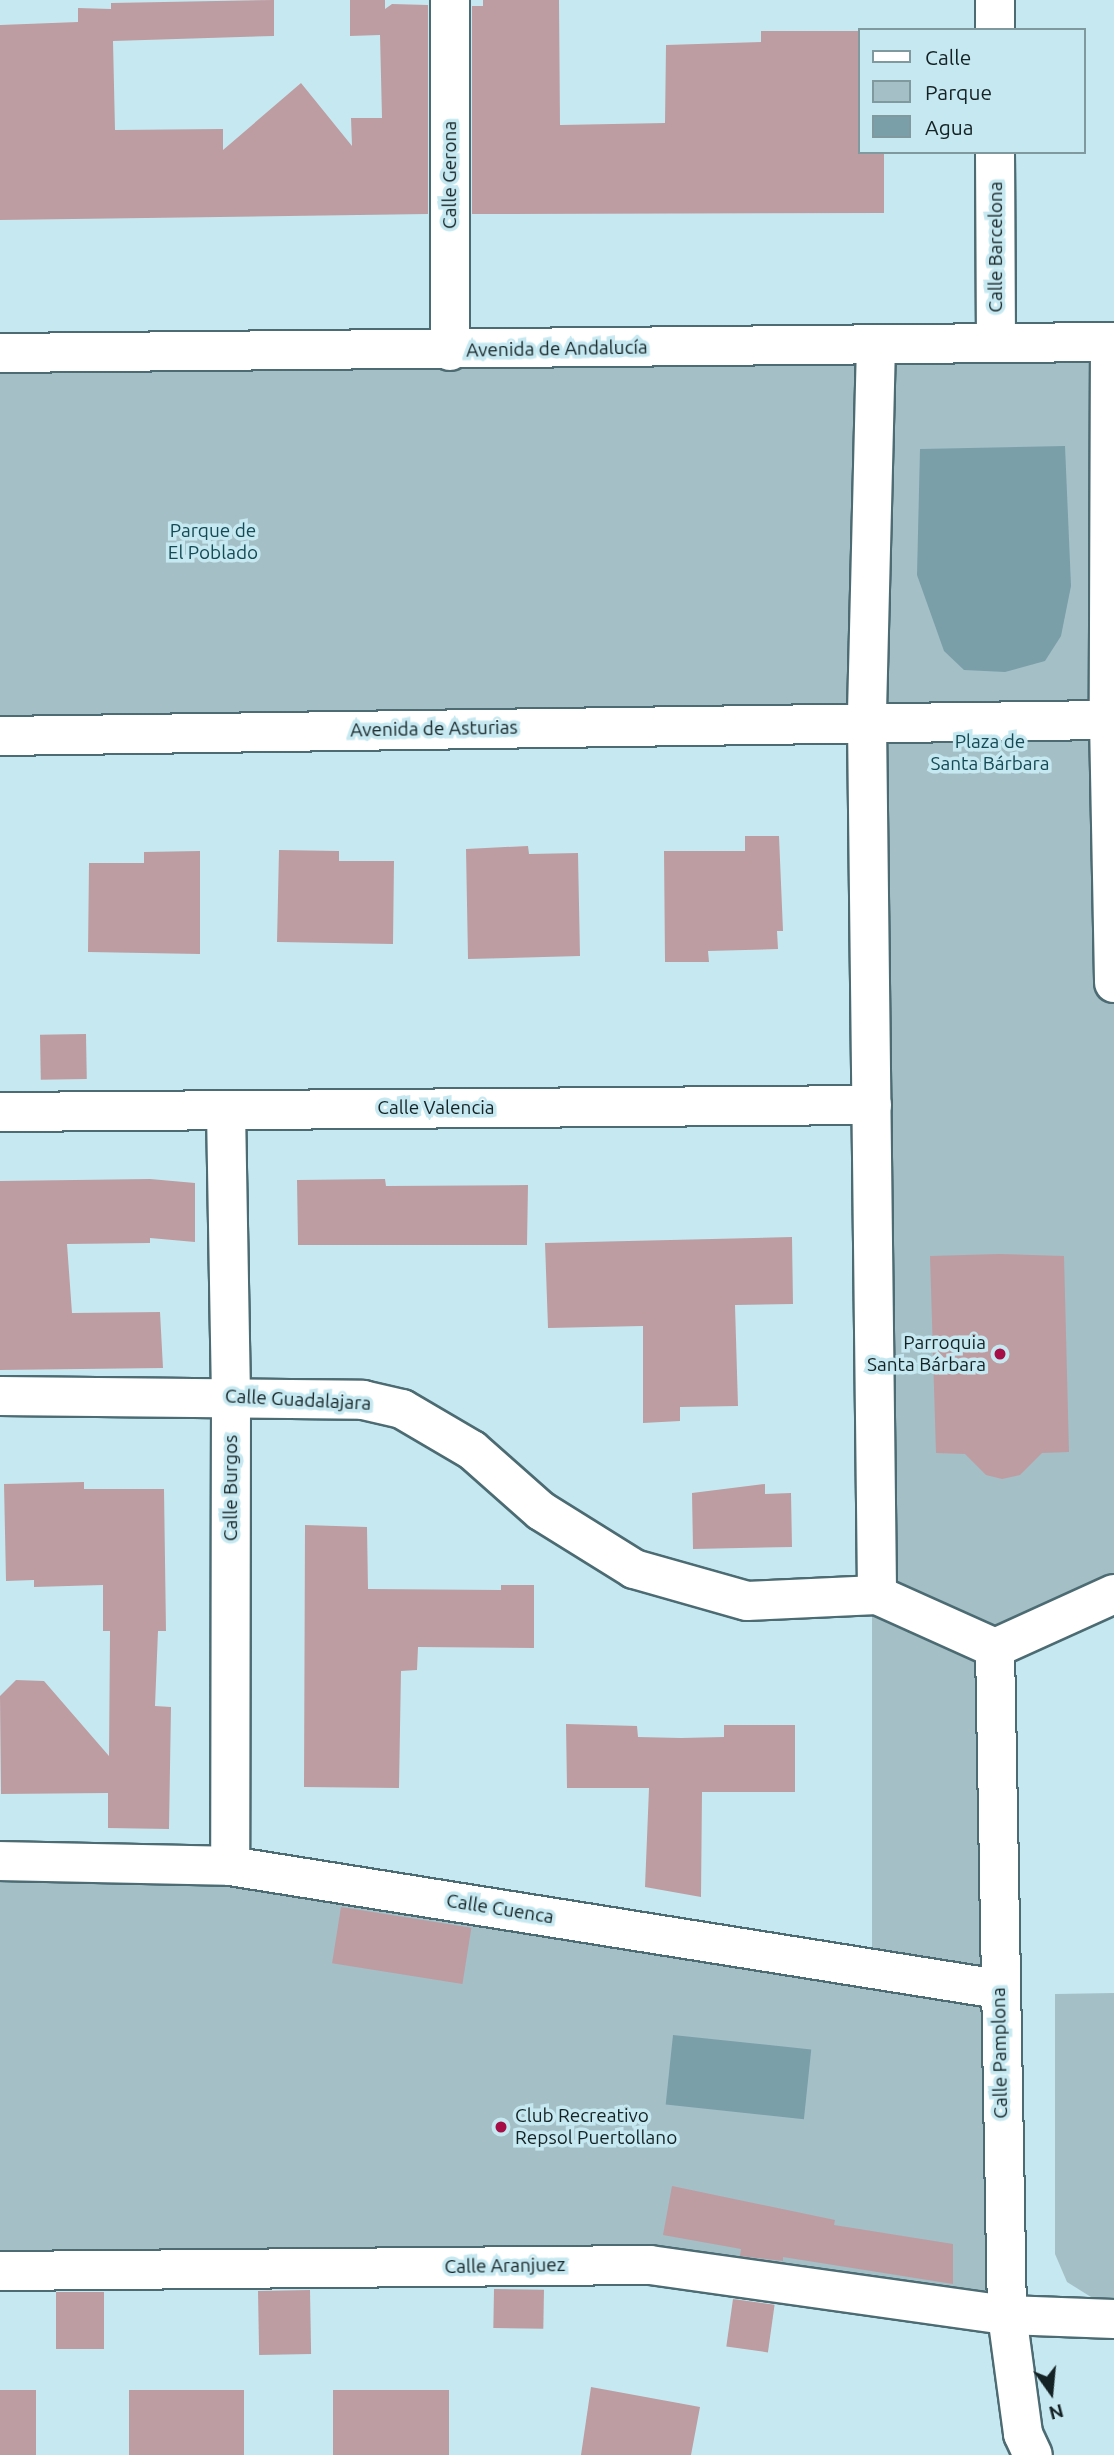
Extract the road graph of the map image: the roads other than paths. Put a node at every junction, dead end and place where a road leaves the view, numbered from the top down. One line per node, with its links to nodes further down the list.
1 (450, 0): 8 (street, Calle Gerona)
2 (995, 0): 3 (street)
3 (995, 28)
4 (995, 154): 6 (street, Calle Barcelona)
5 (1112, 342): 6 (street, Avenida de Andalucía); 10 (street)
6 (996, 343): 7 (street, Avenida de Andalucía)
7 (876, 344): 8 (street, Avenida de Andalucía); 11 (street)
8 (450, 351): 9 (street, Avenida de Andalucía)
9 (0, 353)
10 (1109, 720): 11 (street); 13 (street)
11 (867, 722): 12 (street, Avenida de Asturias); 14 (street)
12 (0, 736)
13 (1114, 984)
14 (872, 1105): 15 (street, Calle Valencia); 20 (street)
15 (226, 1110): 16 (street, Calle Valencia); 18 (street, Calle Burgos)
16 (0, 1112)
17 (0, 1396): 18 (street, Calle Guadalajara)
18 (231, 1397): 20 (street, Calle Guadalajara); 23 (street, Calle Burgos)
19 (1114, 1594): 21 (street)
20 (877, 1595): 21 (street)
21 (995, 1648): 24 (street, Calle Pamplona)
22 (0, 1861): 23 (street, Calle Cuenca)
23 (230, 1866): 24 (street, Calle Cuenca)
24 (998, 1989): 26 (street, Calle Pamplona)
25 (0, 2271): 26 (street, Calle Aranjuez)
26 (1007, 2315): 27 (street, Calle Aranjuez); 28 (street, Calle Pamplona)
27 (1114, 2319)
28 (1033, 2455)

